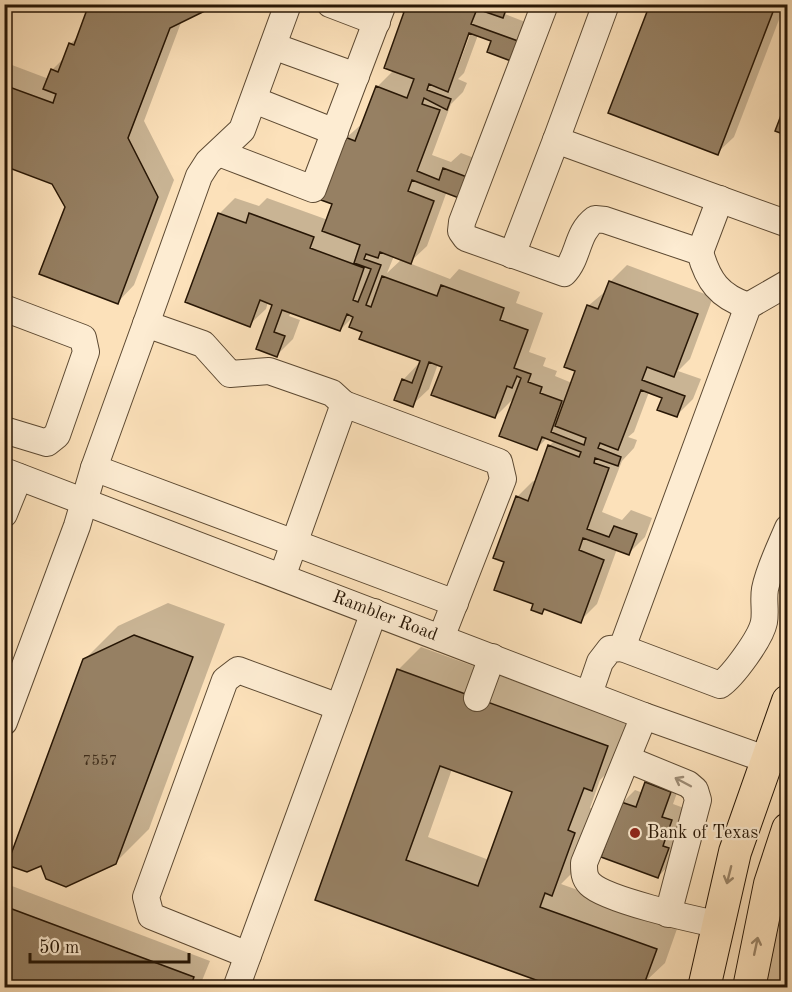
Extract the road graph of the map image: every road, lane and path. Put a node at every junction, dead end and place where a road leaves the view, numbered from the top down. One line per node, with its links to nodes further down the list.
1 (288, 4): 6 (street)
2 (330, 4): 5 (street)
3 (545, 4): 15 (street)
4 (606, 4): 10 (street)
5 (380, 13): 7 (street)
6 (273, 45): 7 (street); 8 (street)
7 (356, 76): 9 (street)
8 (254, 100): 9 (street); 11 (street)
9 (335, 132): 11 (street)
10 (556, 140): 12 (street); 15 (street)
11 (219, 153): 20 (street)
12 (720, 199): 13 (street); 14 (street)
13 (788, 224)
14 (700, 252): 15 (street); 17 (street)
15 (512, 255)
16 (788, 283): 17 (street)
17 (756, 301): 18 (street); 33 (street)
18 (788, 305)
19 (4, 308): 22 (street)
20 (146, 324): 21 (street); 23 (street)
21 (344, 404): 28 (street); 30 (street)
22 (4, 430)
23 (94, 468): 25 (street); 28 (street)
24 (12, 474): 25 (street, Rambler Road); 26 (street)
25 (84, 502): 29 (street, Rambler Road); 40 (street)
26 (4, 514)
27 (788, 528): 33 (street)
28 (294, 541): 29 (street); 30 (street)
29 (282, 577): 31 (street, Rambler Road)
30 (455, 603): 32 (street)
31 (374, 612): 32 (street, Rambler Road); 38 (street)
32 (441, 638): 34 (street, Rambler Road)
33 (622, 648): 35 (street)
34 (492, 657): 35 (street, Rambler Road); 36 (street)
35 (589, 694): 39 (street, Rambler Road)
36 (477, 698)
37 (788, 701): 42 (main road)
38 (339, 707): 46 (street); 46 (street)
39 (644, 716): 41 (street); 42 (street, Rambler Road)
40 (4, 722)
41 (627, 759): 44 (street, one-way to 41); 44 (street)
42 (780, 765): 45 (main road, one-way to 45)
43 (786, 839): 49 (main road, one-way to 43)
44 (668, 914): 45 (street)
45 (716, 924): 48 (main road)
46 (248, 955): 47 (street)
47 (236, 987)
48 (704, 987)
49 (749, 987)

